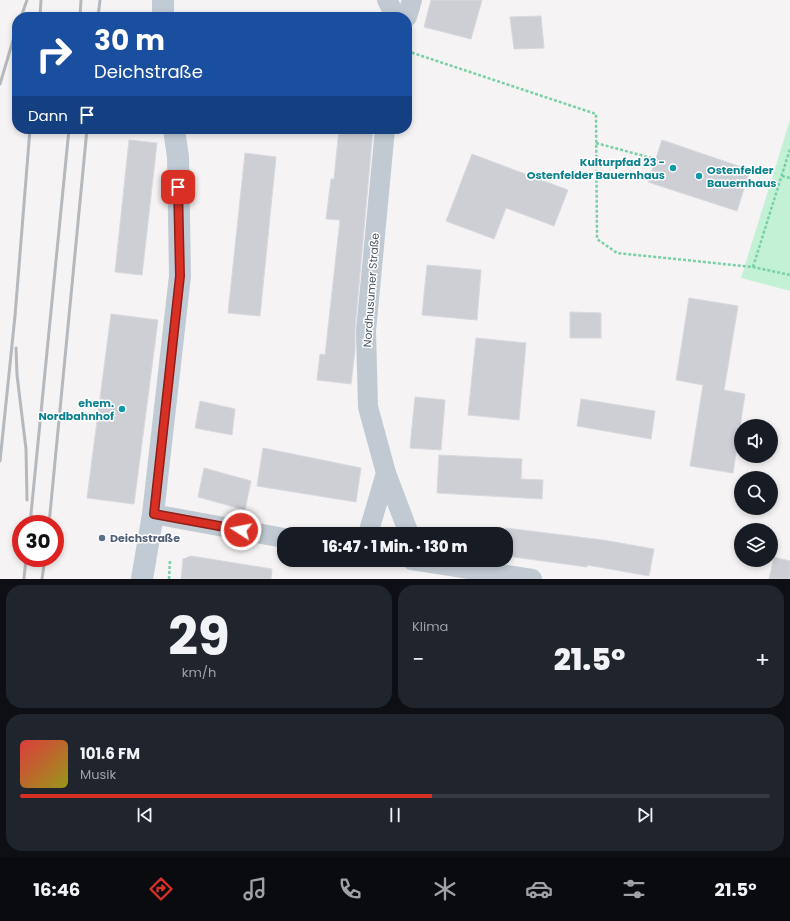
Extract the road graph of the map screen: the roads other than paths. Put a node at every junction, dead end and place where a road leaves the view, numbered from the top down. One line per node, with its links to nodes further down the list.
1 (163, 0): 4 (main road)
2 (387, 0): 5 (street)
3 (412, 0): 6 (street)
4 (163, 12)
5 (393, 12)
6 (408, 12)
7 (175, 134): 10 (main road)
8 (385, 134): 9 (street, Nordhusumer Straße)
9 (386, 474): 11 (street); 12 (street, Nordhusumer Straße)
10 (154, 514): 13 (street); 15 (main road)
11 (370, 527)
12 (406, 527)
13 (277, 537)
14 (431, 567): 16 (street)
15 (142, 579)
16 (532, 579)

